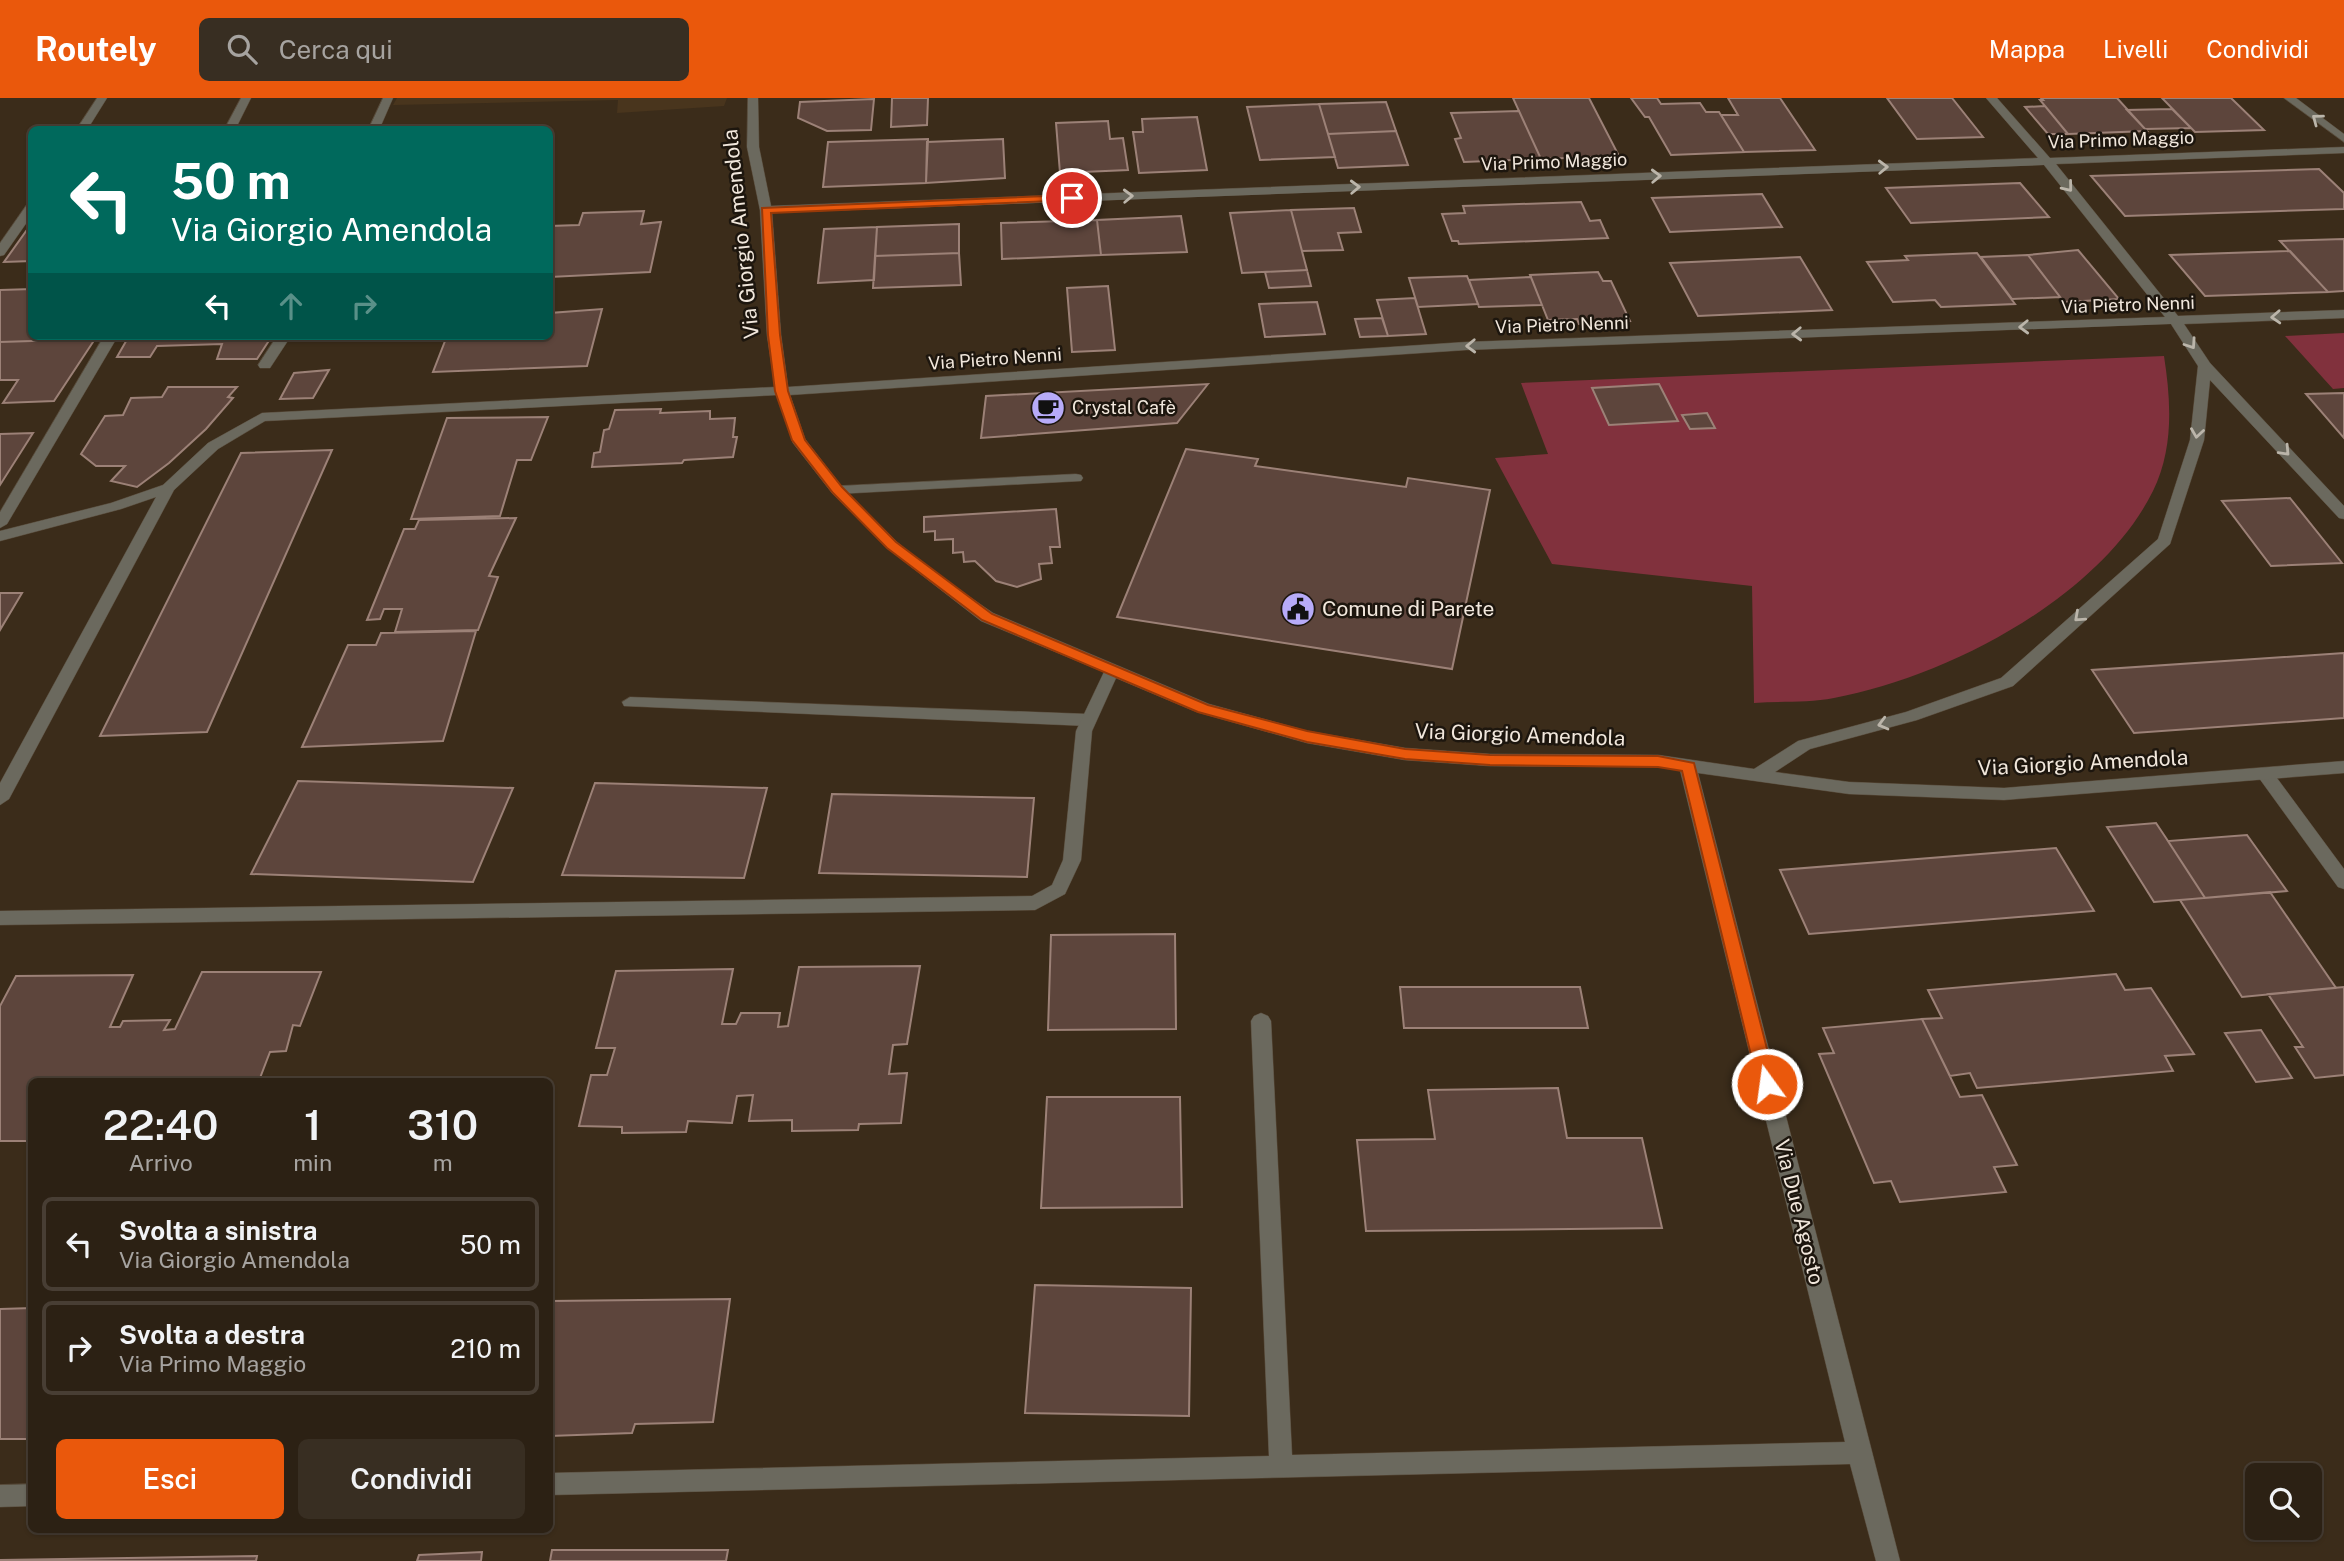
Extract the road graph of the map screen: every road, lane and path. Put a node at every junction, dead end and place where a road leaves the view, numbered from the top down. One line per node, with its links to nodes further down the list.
1 (102, 98): 7 (street)
2 (246, 98): 8 (street)
3 (388, 98): 9 (street)
4 (753, 98): 13 (street, Via Giorgio Amendola)
5 (1991, 98): 12 (street)
6 (2290, 98): 10 (street, one-way to 6)
7 (84, 126)
8 (231, 126)
9 (375, 126)
10 (2344, 139)
11 (2344, 150): 12 (street, Via Primo Maggio)
12 (2047, 161): 13 (street, Via Primo Maggio, one-way to 12); 17 (street, one-way to 17)
13 (766, 210): 22 (street, Via Giorgio Amendola)
14 (28, 211): 15 (street)
15 (0, 252)
16 (2344, 314): 17 (street, Via Pietro Nenni, one-way to 17)
17 (2176, 321): 21 (street, one-way to 21); 22 (street, Via Pietro Nenni, one-way to 22)
18 (109, 340): 27 (street)
19 (281, 340): 20 (street)
20 (265, 365)
21 (2205, 366): 26 (street, one-way to 26); 35 (street, one-way to 35)
22 (782, 391): 24 (street, Via Pietro Nenni); 25 (street, Via Giorgio Amendola)
23 (1076, 478): 25 (street)
24 (169, 488): 28 (street); 36 (street)
25 (837, 490): 29 (street, Via Giorgio Amendola)
26 (2344, 514)
27 (0, 524)
28 (0, 536)
29 (1113, 670): 31 (street); 32 (street, Via Giorgio Amendola)
30 (630, 702): 31 (street)
31 (1088, 720): 38 (street)
32 (1688, 767): 35 (street, Via Giorgio Amendola); 40 (street, Via Due Agosto)
33 (2344, 767): 34 (street, Via Giorgio Amendola)
34 (2265, 774): 35 (street, Via Giorgio Amendola); 37 (street)
35 (1757, 775)
36 (0, 799)
37 (2344, 882)
38 (0, 918)
39 (1261, 1021): 41 (street)
40 (1858, 1454): 41 (street); 45 (street, Via Due Agosto)
41 (1281, 1468): 42 (street)
42 (553, 1484)
43 (28, 1495): 44 (street)
44 (0, 1496)
45 (1888, 1561)

